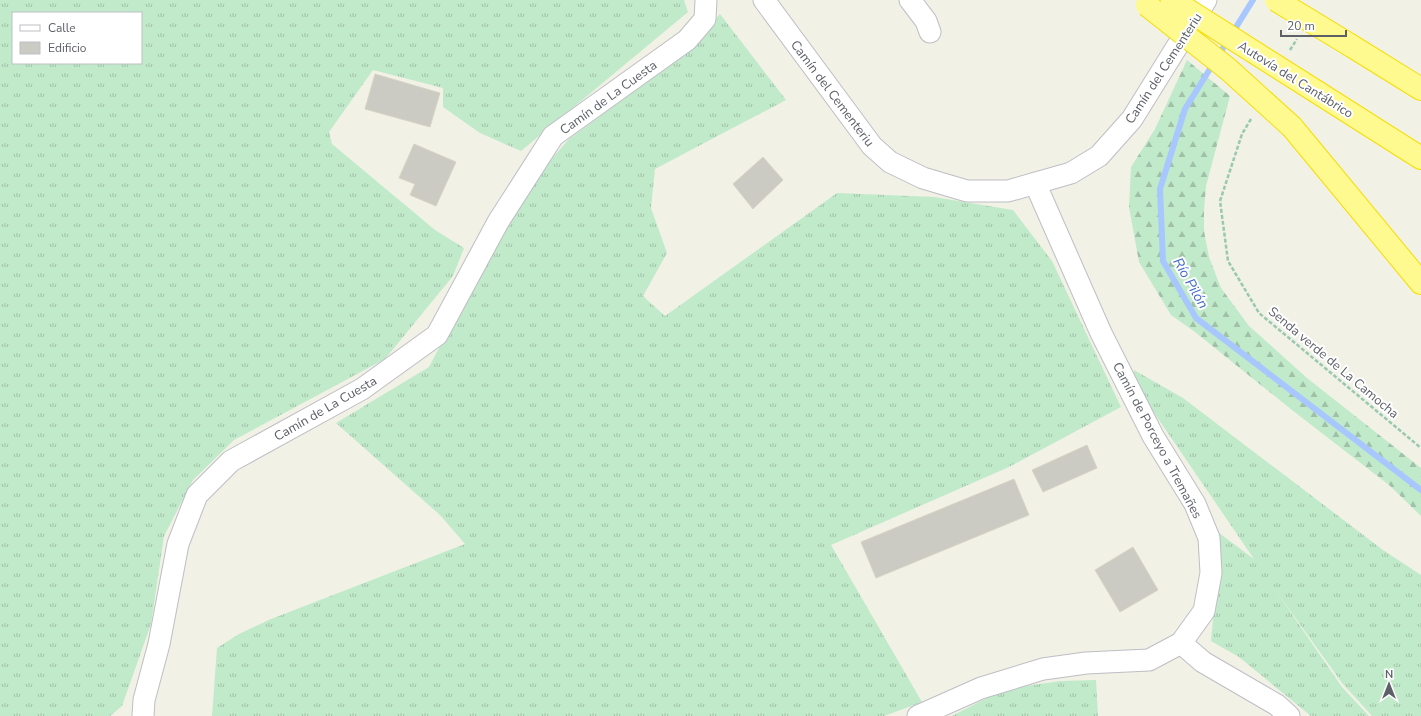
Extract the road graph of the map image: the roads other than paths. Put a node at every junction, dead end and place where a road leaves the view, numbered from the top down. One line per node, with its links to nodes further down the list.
1 (706, 0): 14 (street, Camín de La Cuesta)
2 (764, 0): 11 (street, Camín del Cementeriu)
3 (910, 0): 8 (street)
4 (1172, 0): 10 (highway, Autovía del Cantábrico, bridge)
5 (1206, 0): 11 (street, Camín del Cementeriu)
6 (1276, 0): 9 (highway, bridge)
7 (1143, 2): 12 (highway, bridge)
8 (930, 32)
9 (1421, 89)
10 (1421, 158)
11 (1035, 183): 13 (street, Camín de Porceyo a Tremañes)
12 (1421, 284)
13 (1182, 643): 15 (street, Camín de Porceyo a Tremañes); 16 (street)
14 (143, 716)
15 (918, 716)
16 (1289, 716)

